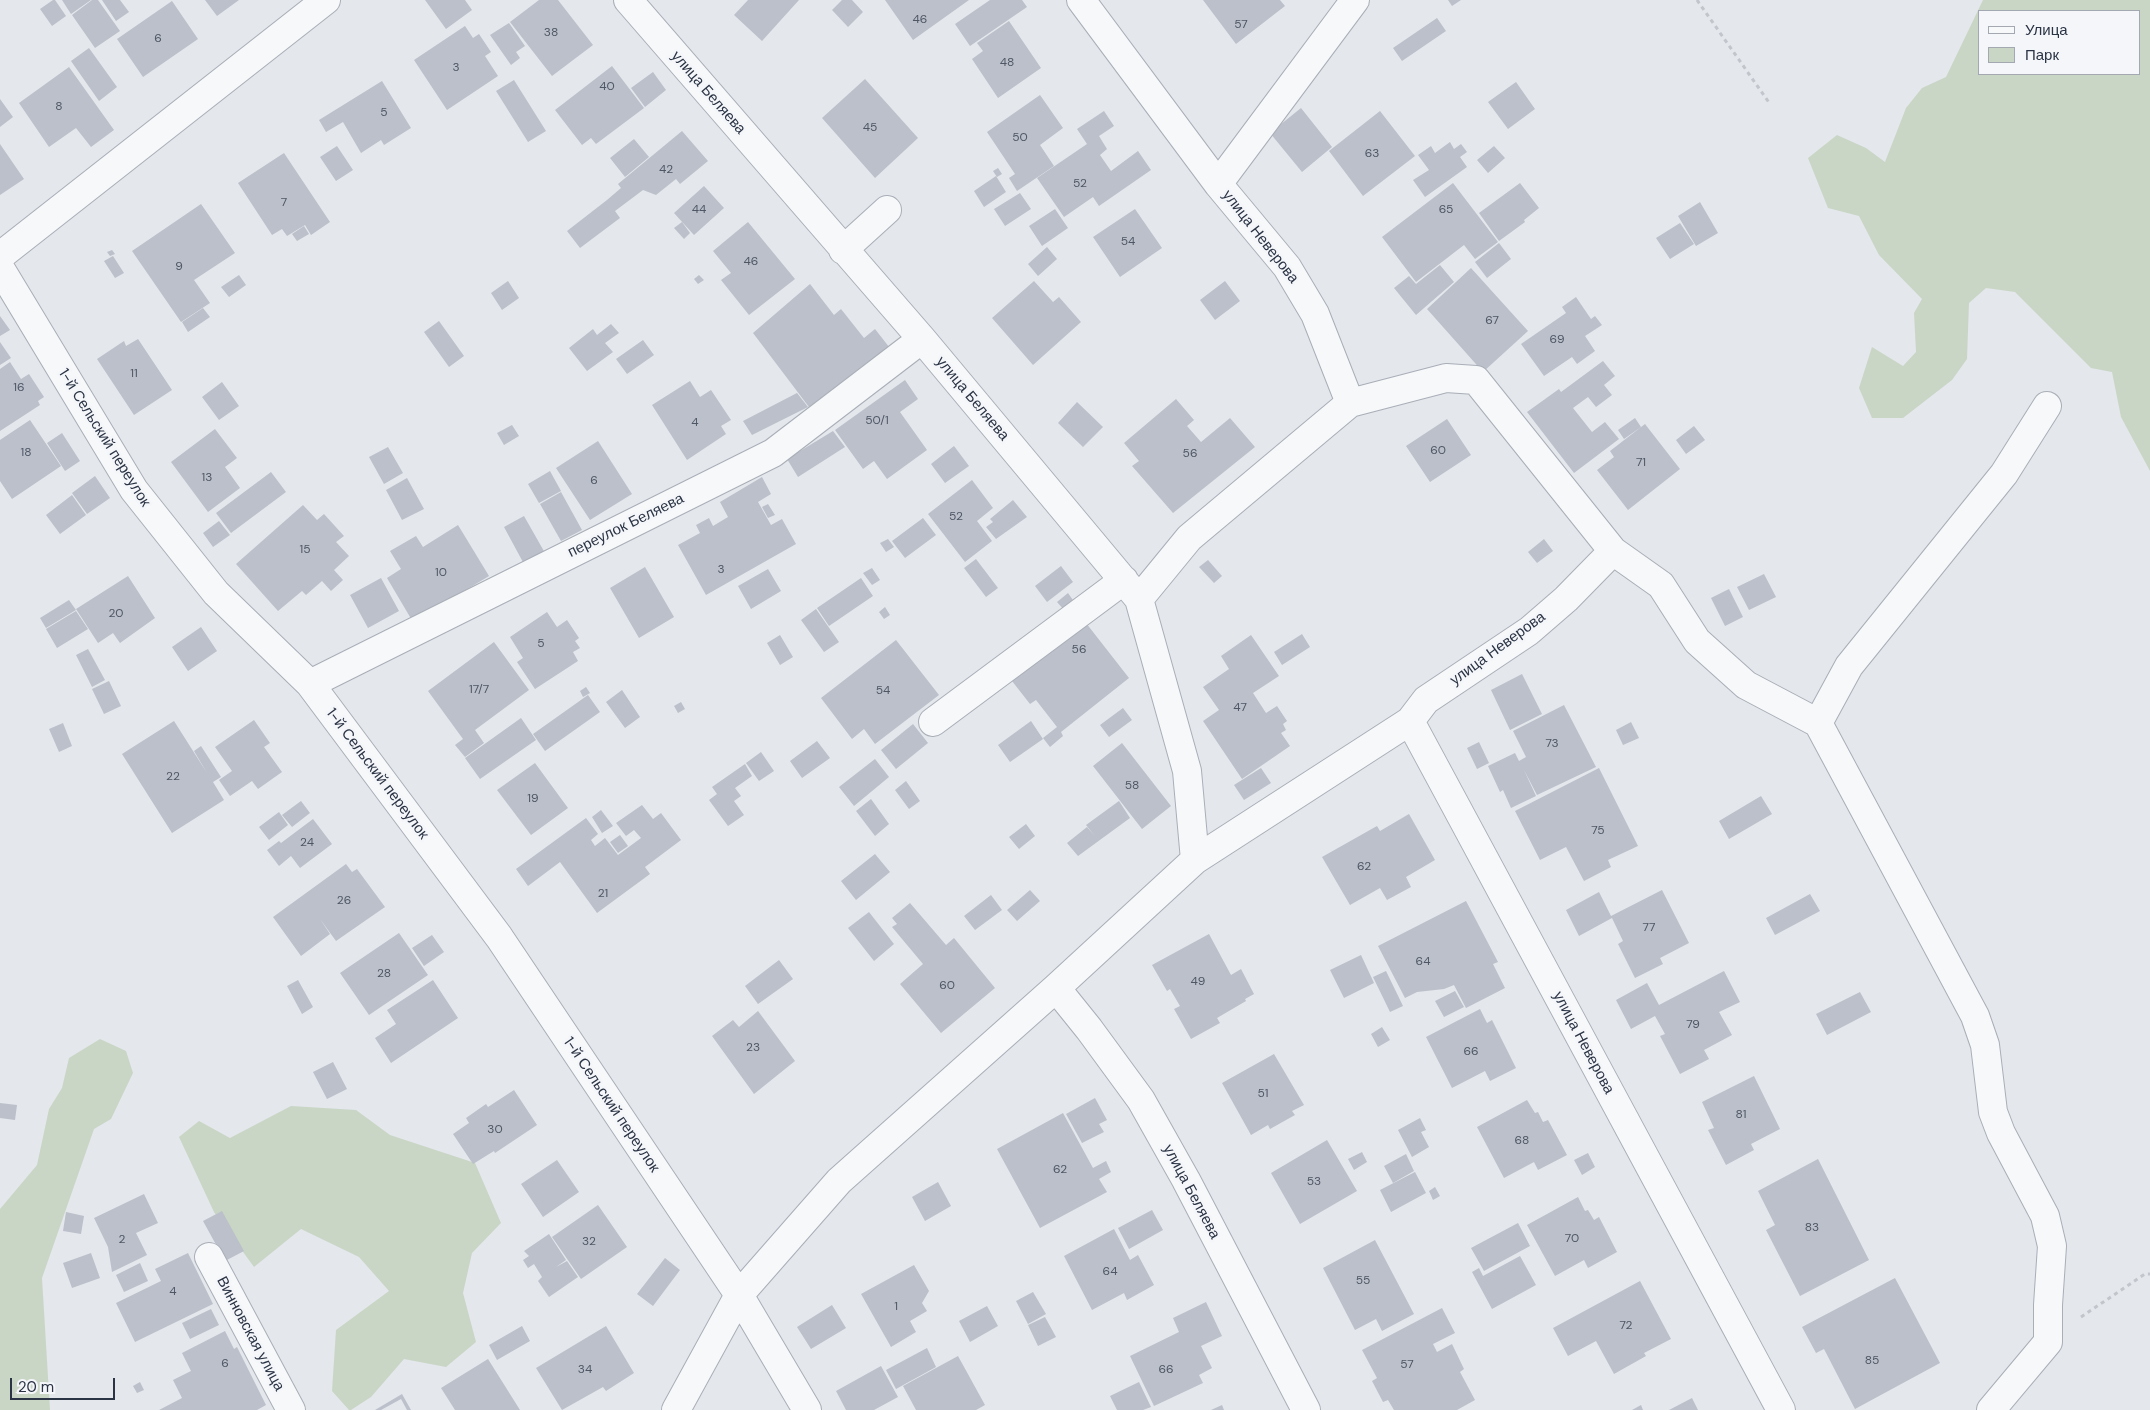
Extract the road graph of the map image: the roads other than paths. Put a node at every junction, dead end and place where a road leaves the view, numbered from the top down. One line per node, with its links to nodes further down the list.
1 (326, 0): 8 (street)
2 (628, 0): 7 (street, улица Беляева)
3 (1081, 0): 5 (street, улица Неверова)
4 (1355, 0): 5 (street)
5 (1218, 184): 11 (street, улица Неверова)
6 (887, 210): 7 (street)
7 (844, 250): 10 (street, улица Беляева)
8 (0, 256)
9 (0, 268): 15 (street, 1-й Сельский переулок)
10 (922, 339): 14 (street, улица Беляева); 15 (street, переулок Беляева)
11 (1350, 403): 13 (street); 14 (street)
12 (2047, 406): 18 (street)
13 (1613, 551): 16 (street, улица Неверова); 18 (street)
14 (1131, 590): 17 (street); 19 (street, улица Беляева)
15 (310, 684): 22 (street, 1-й Сельский переулок)
16 (1410, 721): 19 (street); 27 (street, улица Неверова)
17 (933, 722)
18 (1818, 722): 28 (street)
19 (1195, 860): 20 (street)
20 (1056, 988): 22 (street); 26 (street, улица Беляева)
21 (209, 1257): 23 (street, Винновская улица)
22 (739, 1295): 24 (street); 25 (street, 1-й Сельский переулок)
23 (291, 1410)
24 (676, 1410)
25 (807, 1410)
26 (1306, 1410)
27 (1781, 1410)
28 (1991, 1410)

